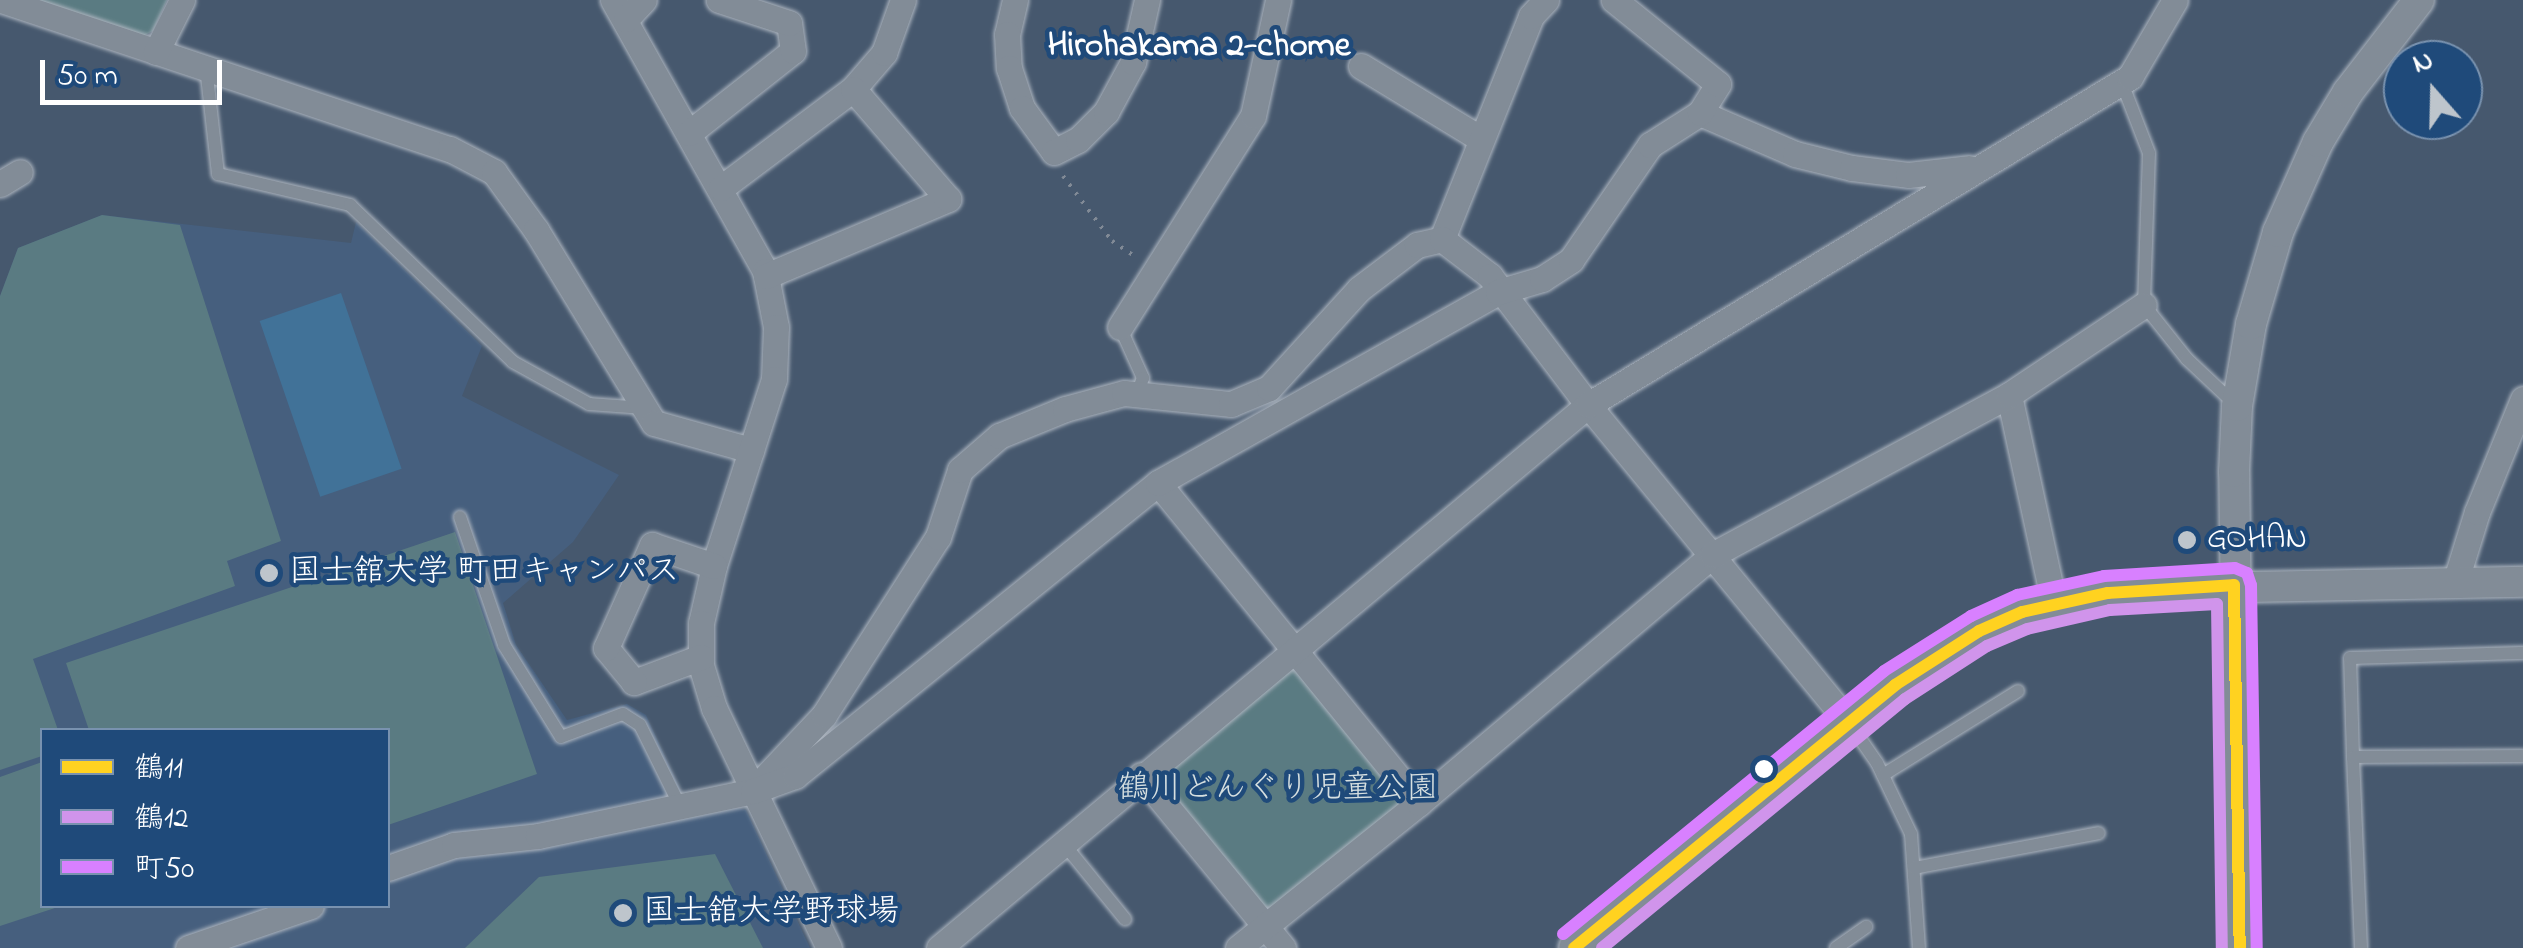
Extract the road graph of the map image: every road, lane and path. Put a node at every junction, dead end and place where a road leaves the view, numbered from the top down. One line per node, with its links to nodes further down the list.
1 (1, 0): 14 (street)
2 (182, 0): 14 (street)
3 (644, 0): 13 (street)
4 (719, 0): 20 (street)
5 (903, 0): 18 (street)
6 (1015, 0): 7 (street)
7 (1147, 0)
8 (1278, 0): 30 (street)
9 (1546, 0): 21 (street)
10 (1614, 0): 19 (street)
11 (2175, 0): 17 (street)
12 (2418, 0): 35 (street)
13 (620, 10): 20 (street)
14 (156, 52): 15 (street)
15 (206, 66): 36 (street); 36 (lane)
16 (1361, 66): 21 (street)
17 (2122, 83): 22 (street); 29 (lane)
18 (853, 89): 24 (street); 27 (street)
19 (1700, 113): 22 (street); 28 (street)
20 (689, 133): 24 (street)
21 (1482, 140): 25 (street)
22 (1979, 167): 34 (street)
23 (1062, 175): 26 (path)
24 (721, 188): 27 (street)
25 (1442, 238): 28 (street); 31 (street)
26 (1128, 252)
27 (766, 276): 37 (street)
28 (1498, 292): 34 (street); 38 (street)
29 (2144, 305): 32 (street); 35 (lane)
30 (1120, 327): 31 (lane)
31 (1138, 394): 55 (street)
32 (2009, 394): 40 (street); 45 (street)
33 (2523, 399): 43 (street)
34 (1588, 405): 40 (street); 46 (street)
35 (2237, 406): 44 (street)
36 (644, 408): 37 (street)
37 (751, 450): 41 (street)
38 (1158, 482): 46 (street); 55 (street)
39 (460, 517): 57 (lane)
40 (1712, 555): 50 (street); 56 (street)
41 (714, 566): 48 (street); 48 (street)
42 (2523, 582): 43 (street)
43 (2456, 583): 44 (street)
44 (2234, 585): 45 (street); 74 (street)
45 (2054, 603): 50 (street)
46 (1294, 648): 53 (street); 56 (street)
47 (2523, 653): 52 (lane)
48 (701, 657): 55 (street)
49 (2018, 691): 54 (lane)
50 (1848, 722): 54 (lane); 71 (street)
51 (2523, 756): 52 (lane)
52 (2353, 757): 75 (lane)
53 (1141, 775): 59 (street); 64 (street)
54 (1882, 775): 61 (lane)
55 (753, 791): 57 (street); 67 (street)
56 (1419, 803): 64 (street)
57 (679, 804): 60 (street)
58 (2100, 834): 61 (lane)
59 (1064, 844): 63 (lane); 68 (street)
60 (390, 867)
61 (1914, 868): 73 (lane)
62 (305, 908): 66 (street)
63 (1125, 918)
64 (1265, 925): 69 (street); 70 (street)
65 (1866, 928): 72 (lane)
66 (193, 948)
67 (829, 948)
68 (939, 948)
69 (1238, 948)
70 (1283, 948)
71 (1574, 948)
72 (1836, 948)
73 (1918, 948)
74 (2240, 948)
75 (2362, 948)

